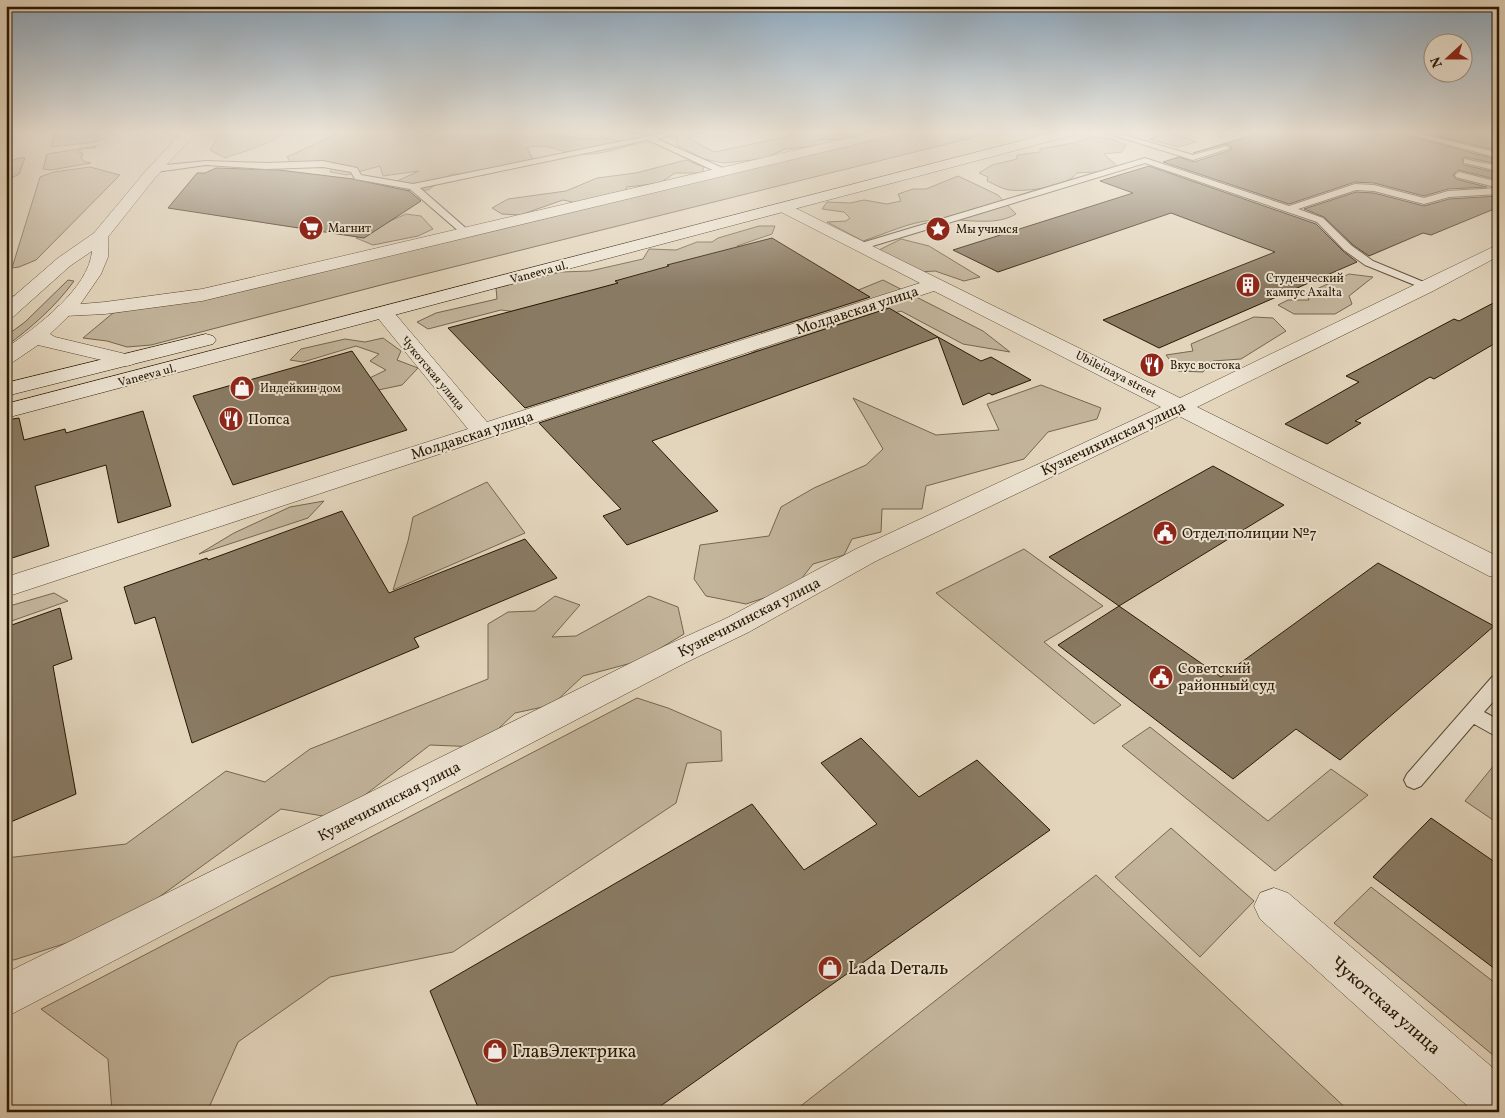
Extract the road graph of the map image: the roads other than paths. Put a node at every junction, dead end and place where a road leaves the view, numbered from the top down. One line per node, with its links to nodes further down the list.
1 (144, 183): 14 (street)
2 (392, 183): 9 (lane)
3 (431, 183): 9 (lane)
4 (671, 183): 13 (street)
5 (819, 183): 19 (street, Vaneeva ul.)
6 (878, 183): 11 (street, Vaneeva ul.)
7 (1069, 183): 15 (lane)
8 (1214, 183): 12 (lane)
9 (413, 187): 13 (lane)
10 (1499, 191): 12 (lane)
11 (785, 208): 15 (street, Ubileinaya street); 23 (street, Vaneeva ul.)
12 (1290, 209): 18 (lane)
13 (465, 232): 21 (street)
14 (100, 237): 20 (street); 21 (street)
15 (862, 246): 17 (street, Ubileinaya street)
16 (1499, 249): 18 (street, Кузнечихинская улица)
17 (937, 284): 29 (street, Ubileinaya street); 31 (street, Молдавская улица)
18 (1426, 287): 29 (street, Кузнечихинская улица)
19 (395, 292)
20 (15, 299): 22 (street)
21 (65, 310): 24 (street)
22 (6, 313)
23 (384, 313): 30 (street, Vaneeva ul.); 31 (street, Чукотская улица)
24 (40, 333): 26 (street); 27 (street)
25 (223, 336): 27 (street, Vaneeva ul.)
26 (6, 358)
27 (127, 360): 28 (street, Vaneeva ul.)
28 (6, 390)
29 (1180, 407): 32 (street, Ubileinaya street); 39 (street, Кузнечихинская улица)
30 (6, 411)
31 (482, 432): 33 (street, Молдавская улица)
32 (1499, 570)
33 (6, 587)
34 (1499, 682): 35 (lane)
35 (1472, 714): 36 (lane); 37 (lane)
36 (1499, 730)
37 (1414, 780)
38 (1274, 906): 40 (street, Чукотская улица)
39 (6, 996)
40 (1499, 1103)

